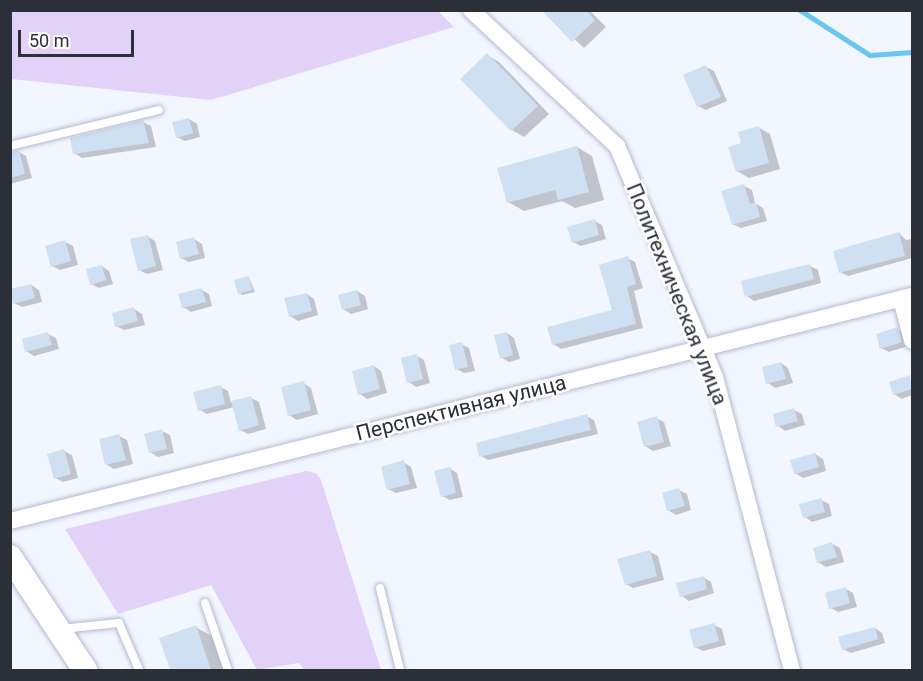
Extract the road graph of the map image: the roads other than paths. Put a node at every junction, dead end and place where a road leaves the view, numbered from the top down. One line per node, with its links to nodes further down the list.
1 (471, 10): 6 (street, Политехническая улица)
2 (159, 110): 3 (lane)
3 (10, 146)
4 (907, 297): 5 (street); 6 (street, Перспективная улица)
5 (912, 341)
6 (703, 347): 7 (street, Перспективная улица); 16 (street, Политехническая улица)
7 (10, 521)
8 (10, 557): 11 (main road)
9 (380, 588): 15 (lane)
10 (205, 603): 14 (lane)
11 (58, 629): 12 (main road); 13 (lane)
12 (85, 670)
13 (139, 670)
14 (228, 670)
15 (400, 670)
16 (792, 670)

